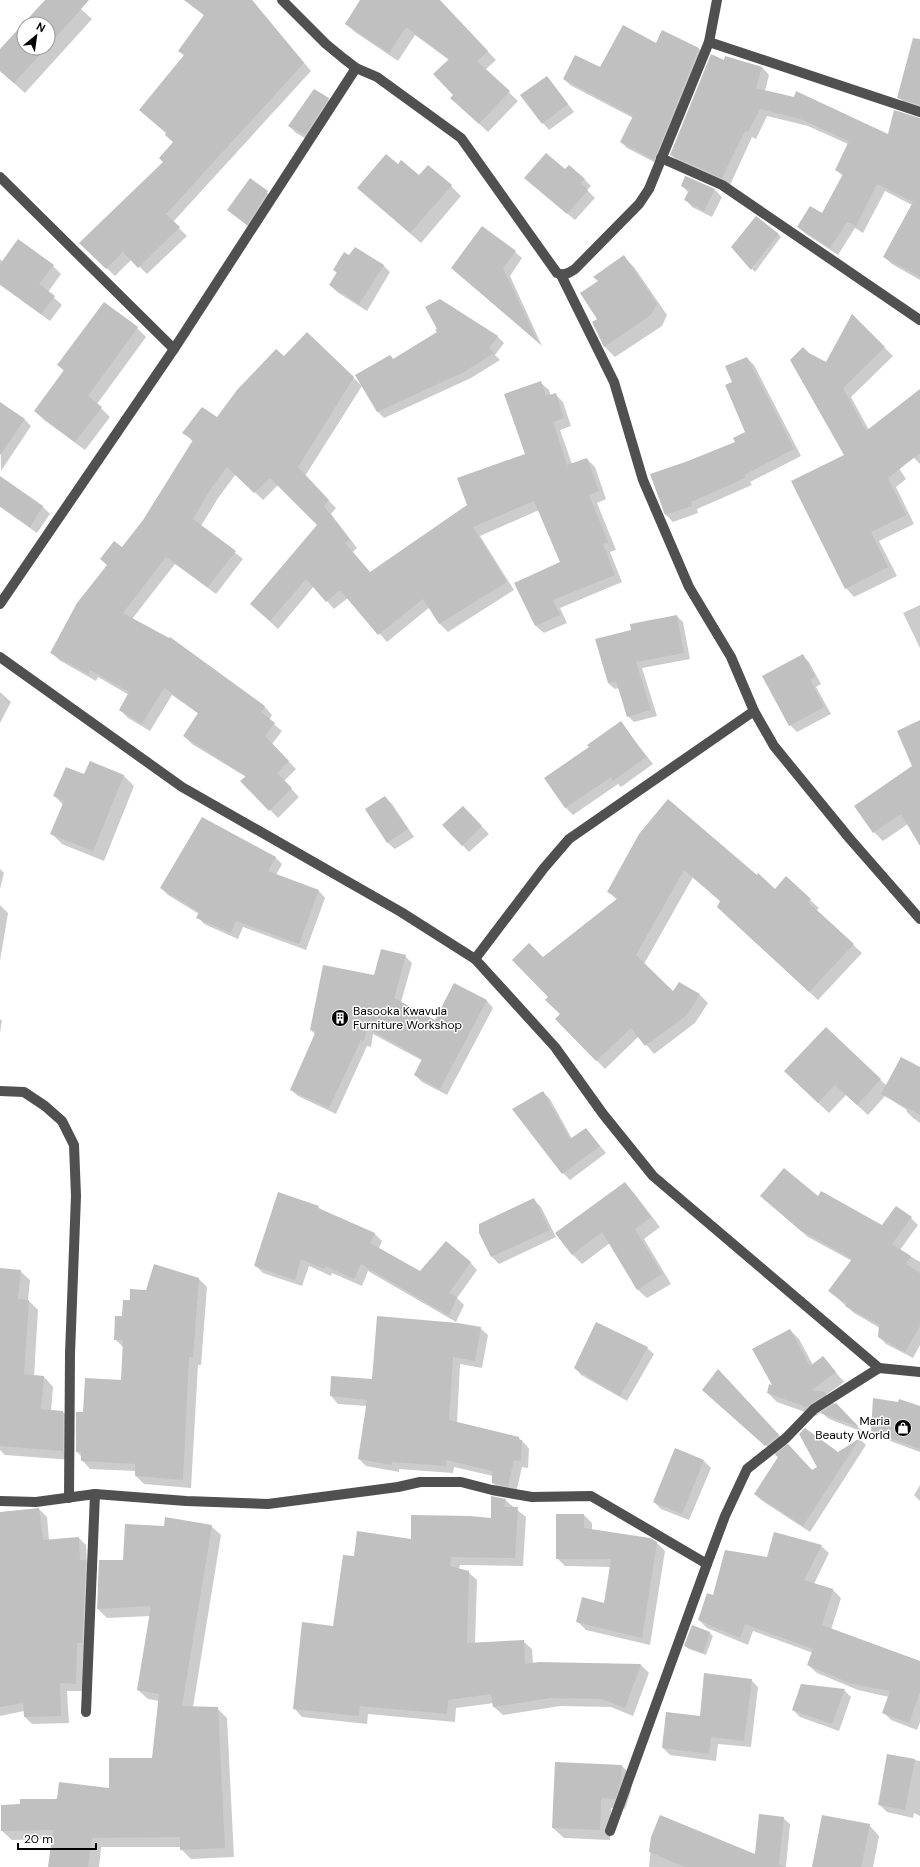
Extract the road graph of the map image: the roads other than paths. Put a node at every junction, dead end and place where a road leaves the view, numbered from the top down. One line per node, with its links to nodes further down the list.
1 (282, 0): 4 (street)
2 (717, 0): 3 (street)
3 (709, 42): 5 (street); 6 (street)
4 (356, 68): 8 (street); 10 (street)
5 (920, 112)
6 (661, 158): 8 (street); 9 (street)
7 (0, 177): 10 (street)
8 (561, 275): 13 (street)
9 (920, 320)
10 (174, 349): 11 (street)
11 (0, 604)
12 (0, 657): 15 (street)
13 (754, 711): 14 (street); 15 (street)
14 (920, 919)
15 (475, 959): 17 (street)
16 (0, 1091): 20 (street)
17 (879, 1368): 18 (street); 22 (street)
18 (920, 1372)
19 (95, 1494): 20 (street); 22 (street); 23 (street)
20 (69, 1498): 21 (street)
21 (0, 1501)
22 (707, 1564): 24 (street)
23 (86, 1712)
24 (610, 1830)

